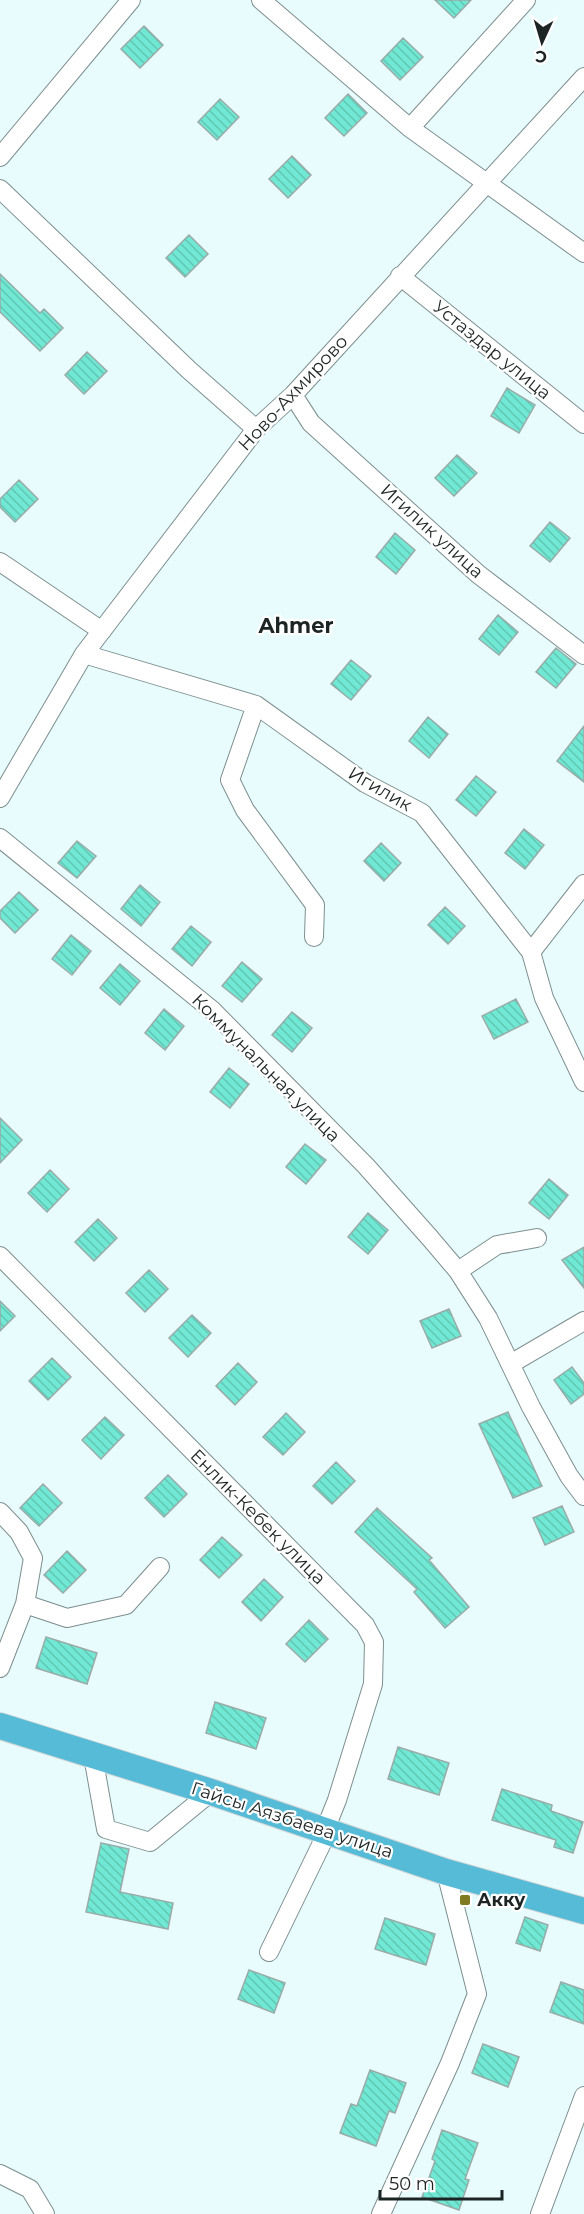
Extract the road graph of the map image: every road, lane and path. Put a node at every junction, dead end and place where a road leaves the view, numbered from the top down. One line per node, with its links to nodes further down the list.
1 (131, 0): 6 (street)
2 (261, 0): 5 (street)
3 (526, 0): 5 (street)
4 (584, 77): 7 (street, Ново-Ахмирово)
5 (410, 128): 7 (street)
6 (0, 157)
7 (488, 183): 9 (street); 10 (street, Ново-Ахмирово)
8 (0, 189): 13 (street)
9 (584, 253)
10 (400, 276): 11 (street, Ново-Ахмирово); 12 (street, Устаздар улица)
11 (293, 395): 13 (street, Ново-Ахмирово); 17 (street, Игилик улица)
12 (584, 424)
13 (256, 429): 15 (street, Ново-Ахмирово)
14 (0, 562): 15 (street)
15 (102, 631): 16 (street, Ново-Ахмирово)
16 (84, 654): 18 (street, Игилик); 19 (street, Ново-Ахмирово)
17 (584, 655)
18 (256, 705): 22 (street); 23 (street, Игилик)
19 (0, 798)
20 (0, 838): 27 (street, Коммунальная улица)
21 (584, 884): 23 (street)
22 (314, 937)
23 (531, 952): 24 (street, Игилик)
24 (584, 1082)
25 (537, 1238): 27 (street)
26 (0, 1256): 38 (street, Енлик-Кебек улица)
27 (458, 1271): 29 (street, Коммунальная улица)
28 (584, 1321): 29 (street)
29 (512, 1363): 30 (street, Коммунальная улица)
30 (584, 1496)
31 (0, 1512): 33 (street)
32 (160, 1567): 33 (street)
33 (25, 1604): 34 (street)
34 (0, 1668)
35 (0, 1726): 36 (highway, Гайсы Аязбаева улица)
36 (93, 1756): 37 (highway, Гайсы Аязбаева улица); 37 (street)
37 (211, 1792): 38 (highway, Гайсы Аязбаева улица)
38 (325, 1830): 39 (highway, Гайсы Аязбаева улица); 41 (street, Енлик-Кебек улица)
39 (446, 1872): 40 (highway, Гайсы Аязбаева улица); 45 (street)
40 (584, 1911)
41 (268, 1952)
42 (584, 2096): 46 (street)
43 (0, 2174): 44 (street)
44 (45, 2214)
45 (381, 2214)
46 (540, 2214)

